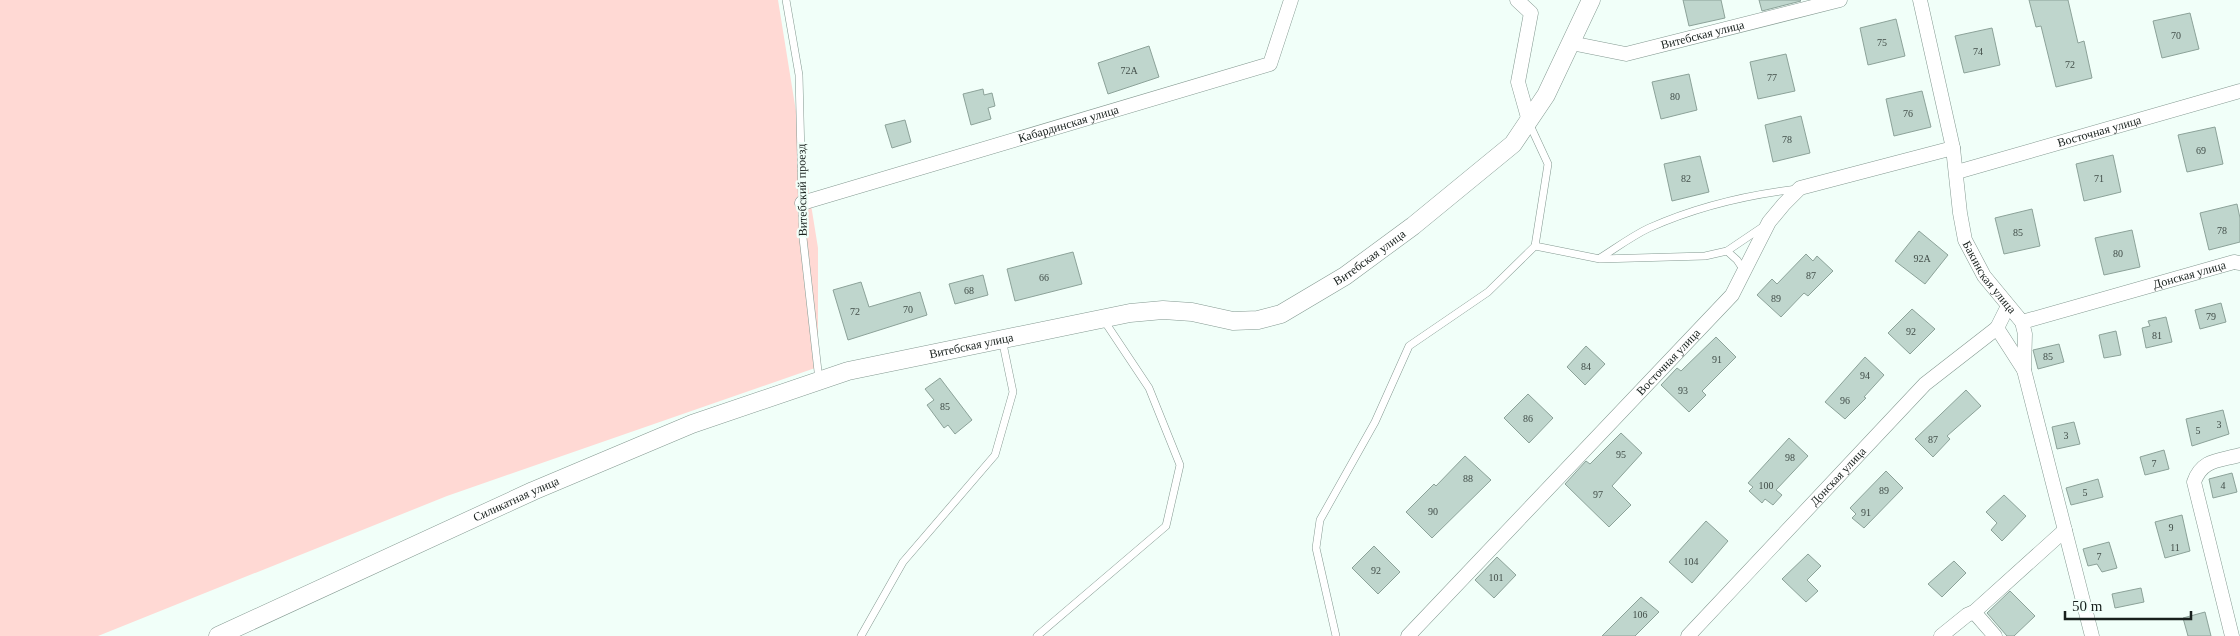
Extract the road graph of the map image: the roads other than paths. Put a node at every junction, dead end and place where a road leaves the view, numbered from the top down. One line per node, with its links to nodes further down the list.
1 (786, 0): 13 (lane, Витебский проезд)
2 (1291, 0): 13 (street, Кабардинская улица)
3 (1517, 0): 9 (street)
4 (1590, 0): 7 (street)
5 (1840, 0): 7 (street, Витебская улица)
6 (1920, 0): 10 (street, Бакинская улица)
7 (1570, 42): 9 (street, Витебская улица)
8 (2240, 91): 11 (street, Восточная улица)
9 (1529, 121): 15 (lane); 21 (street, Витебская улица)
10 (1953, 148): 11 (street, Бакинская улица); 12 (street)
11 (1957, 172): 20 (street, Бакинская улица)
12 (1800, 188): 14 (street, Восточная улица); 17 (lane)
13 (802, 203): 26 (lane, Витебский проезд)
14 (1769, 222): 16 (lane); 19 (street, Восточная улица)
15 (1535, 246): 17 (lane); 33 (lane)
16 (1727, 251): 17 (lane); 19 (lane)
17 (1600, 259)
18 (2240, 262): 22 (street, Донская улица)
19 (1745, 273): 34 (street, Восточная улица)
20 (2008, 306): 22 (street, Бакинская улица); 23 (street)
21 (1103, 318): 24 (street, Витебская улица); 32 (lane)
22 (2022, 322): 25 (street, Бакинская улица)
23 (1997, 328): 25 (street); 35 (street, Донская улица)
24 (1002, 339): 26 (street, Витебская улица); 31 (lane)
25 (2024, 370): 28 (street, Бакинская улица)
26 (819, 381): 30 (street, Силикатная улица)
27 (2240, 455): 39 (street)
28 (2065, 530): 29 (street); 38 (street, Бакинская улица)
29 (1974, 612): 36 (street); 37 (street)
30 (218, 636)
31 (862, 636)
32 (1037, 636)
33 (1336, 636)
34 (1408, 636)
35 (1688, 636)
36 (1941, 636)
37 (1995, 636)
38 (2092, 636)
39 (2232, 636)

